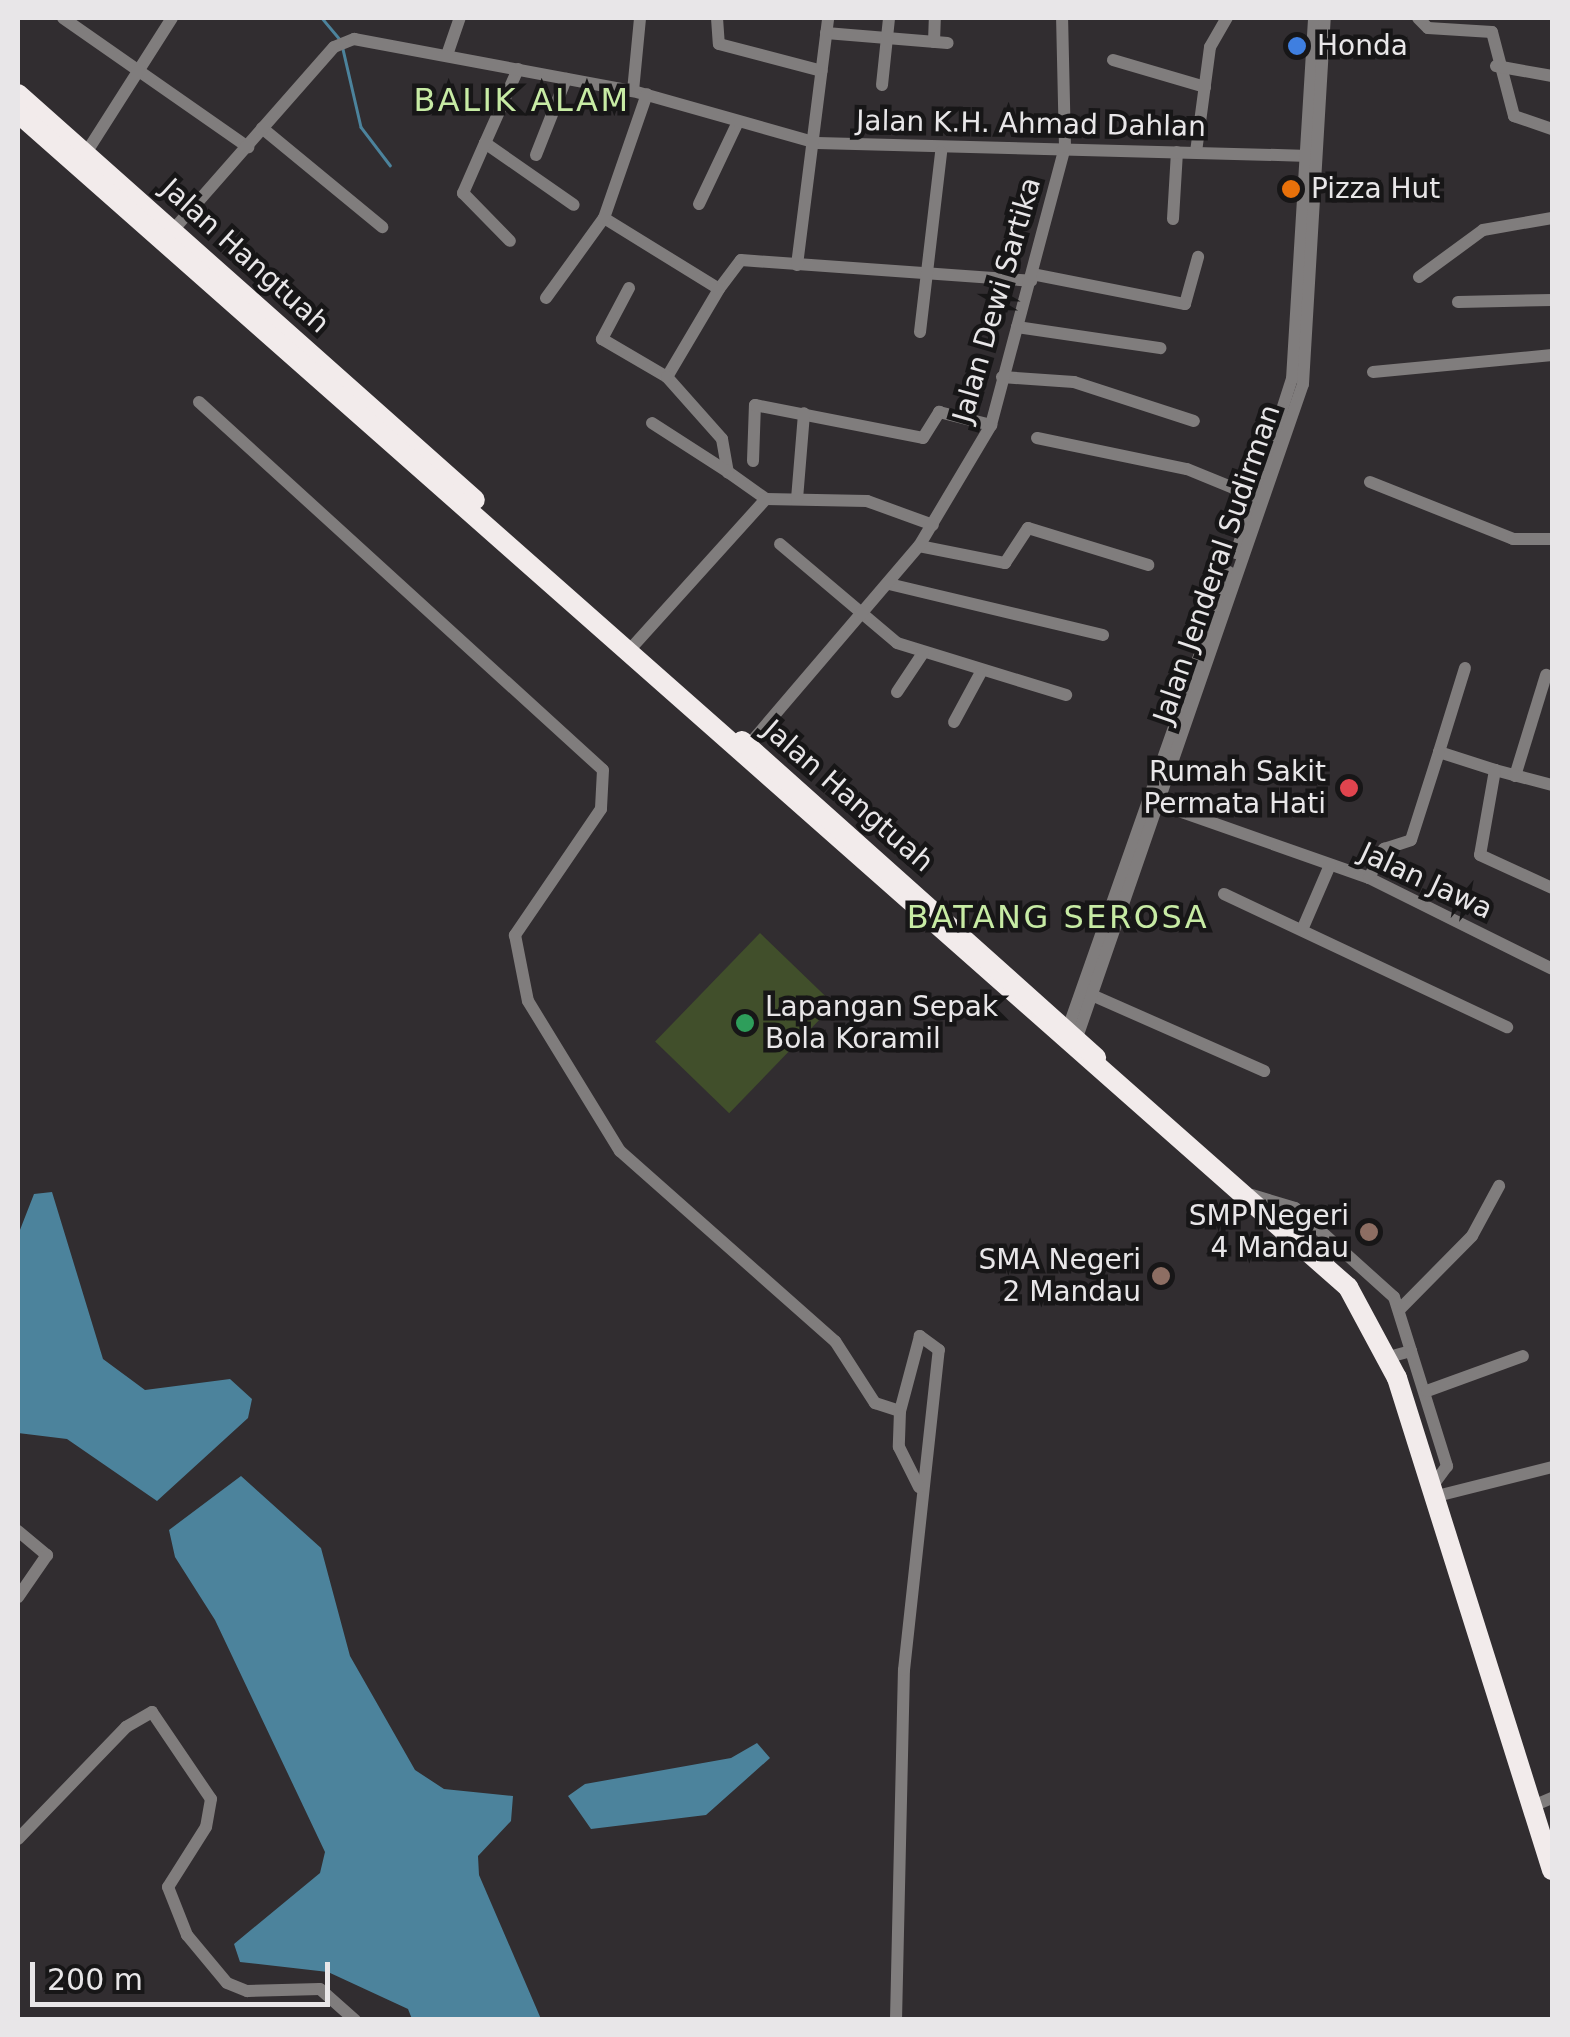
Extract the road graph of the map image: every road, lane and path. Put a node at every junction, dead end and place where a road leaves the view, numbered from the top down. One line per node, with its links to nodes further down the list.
1 (63, 18): 20 (street)
2 (172, 18): 20 (street)
3 (460, 18): 16 (street)
4 (640, 18): 26 (street)
5 (717, 18): 21 (street)
6 (828, 18): 14 (street)
7 (889, 18): 15 (street)
8 (935, 18): 15 (street)
9 (1062, 18): 35 (street, Jalan Dewi Sartika)
10 (1227, 18): 25 (street)
11 (1314, 18): 41 (street, Jalan Jenderal Sudirman)
12 (1325, 18): 65 (street, Jalan Jenderal Sudirman)
13 (1418, 18): 18 (street)
14 (826, 33): 15 (street); 21 (street)
15 (889, 38): 24 (street)
16 (447, 55): 19 (street, Jalan K.H. Ahmad Dahlan); 30 (street, Jalan K.H. Ahmad Dahlan)
17 (1113, 60): 25 (street)
18 (1496, 66): 22 (street); 31 (street)
19 (518, 69): 23 (street, Jalan K.H. Ahmad Dahlan); 32 (street)
20 (139, 71): 34 (street); 39 (street)
21 (822, 71): 33 (street)
22 (1552, 76)
23 (566, 79): 26 (street, Jalan K.H. Ahmad Dahlan); 40 (street)
24 (882, 85)
25 (1205, 88): 38 (street)
26 (640, 92): 29 (street, Jalan K.H. Ahmad Dahlan); 44 (street)
27 (18, 94): 39 (highway, Jalan Hangtuah)
28 (18, 113): 57 (highway, Jalan Hangtuah)
29 (738, 122): 33 (street, Jalan K.H. Ahmad Dahlan); 43 (street)
30 (262, 128): 34 (street, Jalan K.H. Ahmad Dahlan); 47 (street)
31 (1552, 128)
32 (485, 143): 42 (street); 49 (street)
33 (817, 143): 36 (street, Jalan K.H. Ahmad Dahlan); 51 (street)
34 (248, 147): 48 (street, Jalan K.H. Ahmad Dahlan)
35 (1065, 147): 36 (street, Jalan K.H. Ahmad Dahlan); 37 (street, Jalan K.H. Ahmad Dahlan); 53 (street, Jalan Dewi Sartika)
36 (941, 152): 52 (street)
37 (1177, 152): 38 (street, Jalan K.H. Ahmad Dahlan); 46 (street)
38 (1196, 152): 41 (street, Jalan K.H. Ahmad Dahlan)
39 (86, 153): 48 (highway, Jalan Hangtuah)
40 (536, 156)
41 (1309, 156): 65 (street, Jalan Jenderal Sudirman)
42 (574, 204)
43 (699, 204)
44 (604, 218): 56 (street); 58 (street)
45 (1552, 218): 54 (street)
46 (1173, 219)
47 (382, 228)
48 (174, 229): 57 (highway, Jalan Hangtuah)
49 (510, 241)
50 (1198, 257): 53 (street)
51 (796, 264): 52 (street); 56 (street)
52 (928, 270): 53 (street); 62 (street)
53 (1032, 277): 61 (street, Jalan Dewi Sartika)
54 (1419, 277)
55 (629, 288): 67 (street)
56 (719, 290): 67 (street)
57 (238, 296): 89 (highway, Jalan Hangtuah); 103 (highway, Jalan Hangtuah)
58 (546, 298)
59 (1552, 300): 60 (street)
60 (1458, 302)
61 (1017, 326): 63 (street); 68 (street, Jalan Dewi Sartika)
62 (920, 332)
63 (1160, 348)
64 (1552, 355): 66 (street)
65 (1300, 362): 78 (street, Jalan Jenderal Sudirman); 102 (street, Jalan Jenderal Sudirman)
66 (1373, 372)
67 (667, 377): 76 (street)
68 (1002, 378): 71 (street); 73 (street, Jalan Dewi Sartika)
69 (200, 402): 122 (street)
70 (804, 414): 73 (street); 75 (street); 80 (street)
71 (1194, 420)
72 (652, 422): 76 (street)
73 (991, 425): 81 (street, Jalan Dewi Sartika)
74 (1038, 438): 78 (street)
75 (753, 461)
76 (728, 472): 79 (street)
77 (1370, 482): 82 (street)
78 (1258, 498): 104 (street, Jalan Jenderal Sudirman)
79 (766, 499): 80 (street); 89 (street)
80 (797, 499): 81 (street)
81 (932, 525): 84 (street, Jalan Dewi Sartika)
82 (1552, 539)
83 (780, 544): 87 (street)
84 (919, 546): 85 (street); 86 (street, Jalan Dewi Sartika)
85 (1148, 566)
86 (889, 584): 87 (street, Jalan Dewi Sartika); 88 (street)
87 (862, 618): 90 (street); 97 (street, Jalan Dewi Sartika)
88 (1103, 635)
89 (634, 644): 97 (highway, Jalan Hangtuah)
90 (922, 654): 92 (street); 94 (street)
91 (1466, 668): 98 (street)
92 (980, 674): 95 (street); 96 (street)
93 (1546, 674): 100 (street)
94 (897, 692)
95 (1066, 696)
96 (954, 722)
97 (748, 746): 103 (highway, Jalan Hangtuah)
98 (1439, 752): 99 (street); 106 (street)
99 (1495, 770): 100 (street); 107 (street)
100 (1515, 776): 101 (street)
101 (1552, 786)
102 (1162, 805): 104 (street, Jalan Jenderal Sudirman); 105 (street, Jalan Jawa)
103 (838, 834): 113 (highway, Jalan Hangtuah)
104 (1138, 851): 111 (street, Jalan Jenderal Sudirman); 113 (street, Jalan Jenderal Sudirman)
105 (1330, 865): 106 (street, Jalan Jawa); 109 (street)
106 (1369, 878): 110 (street, Jalan Jawa)
107 (1552, 888)
108 (1224, 894): 109 (street)
109 (1302, 930): 112 (street)
110 (1552, 969)
111 (1094, 996): 113 (street, Jalan Jenderal Sudirman); 114 (street)
112 (1507, 1027)
113 (1071, 1038): 116 (highway, Jalan Hangtuah)
114 (1264, 1071)
115 (1499, 1186): 117 (street)
116 (1252, 1195): 117 (street); 120 (highway, Jalan Hangtuah)
117 (1399, 1310): 118 (street)
118 (1411, 1350): 120 (street); 121 (street)
119 (1523, 1356): 121 (street)
120 (1388, 1357): 125 (highway, Jalan Hangtuah)
121 (1427, 1391): 125 (street)
122 (900, 1412): 124 (street); 124 (street)
123 (1552, 1466): 125 (street)
124 (919, 1486): 132 (street)
125 (1432, 1492): 128 (highway, Jalan Hangtuah)
126 (18, 1530): 127 (street)
127 (18, 1597)
128 (1543, 1802): 130 (highway, Jalan Hangtuah)
129 (18, 1838): 131 (street)
130 (1550, 1856)
131 (355, 2020)
132 (896, 2020)

